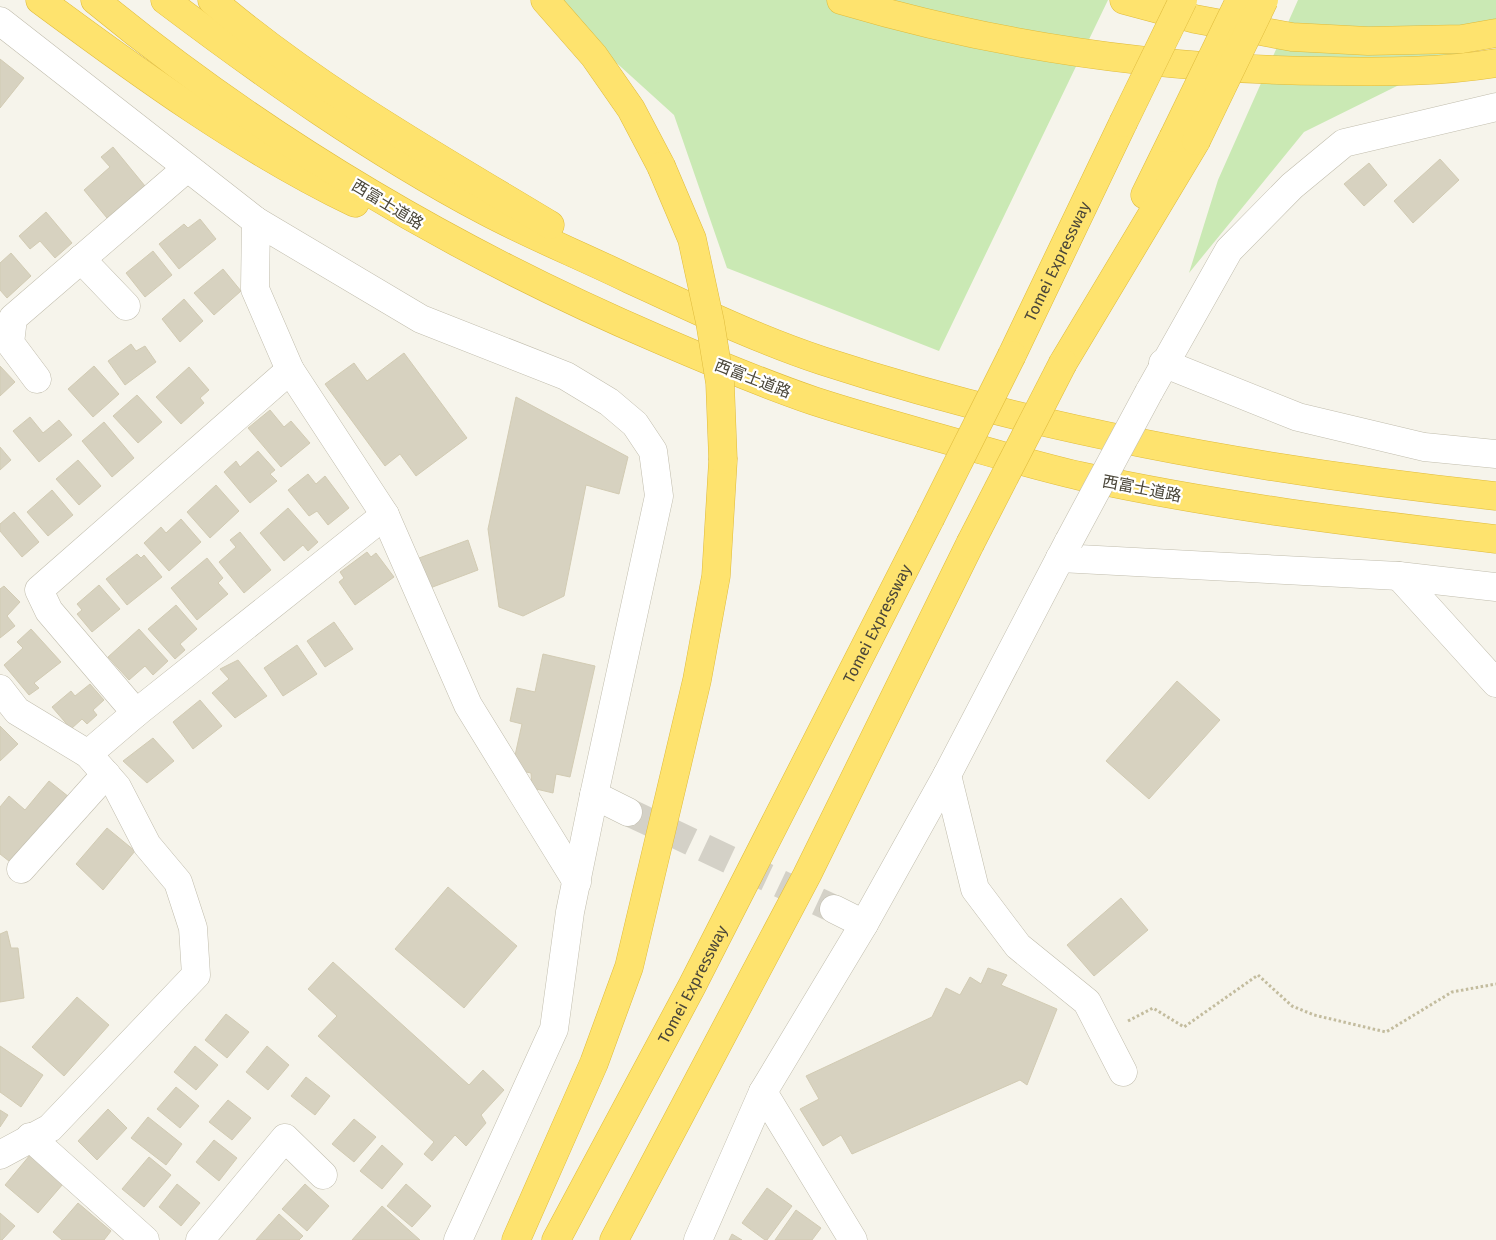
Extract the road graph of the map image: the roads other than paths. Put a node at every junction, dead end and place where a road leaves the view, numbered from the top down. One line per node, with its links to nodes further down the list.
1 (40, 0): 19 (highway)
2 (95, 0): 19 (highway, 西富士道路)
3 (165, 0): 20 (highway)
4 (212, 0): 20 (highway)
5 (545, 0): 51 (highway, bridge)
6 (841, 0): 13 (highway)
7 (1124, 0): 12 (highway)
8 (1183, 0): 52 (highway, Tomei Expressway, bridge)
9 (1240, 0): 15 (highway, bridge)
10 (1264, 0): 15 (highway, bridge)
11 (0, 21): 16 (street)
12 (1496, 33)
13 (1496, 63)
14 (1496, 107): 22 (street)
15 (1184, 139): 53 (highway, bridge)
16 (187, 168): 17 (street); 18 (street)
17 (256, 221): 23 (street); 37 (street)
18 (81, 259): 21 (street); 24 (street)
19 (530, 281): 28 (highway, 西富士道路)
20 (682, 304): 26 (highway)
21 (126, 306)
22 (1163, 363): 25 (street); 29 (street, bridge)
23 (290, 370): 27 (street); 34 (street)
24 (38, 379)
25 (1496, 454)
26 (1496, 496)
27 (384, 515): 34 (street); 40 (street)
28 (1496, 539)
29 (1065, 550): 30 (street); 36 (street)
30 (1399, 576): 31 (street); 32 (street)
31 (1496, 587)
32 (1496, 683)
33 (0, 689): 35 (street)
34 (136, 713): 35 (street)
35 (97, 764): 39 (street); 45 (street)
36 (947, 775): 42 (street); 43 (street)
37 (594, 795): 38 (street); 40 (street)
38 (628, 812)
39 (21, 869)
40 (577, 882): 50 (street)
41 (834, 909): 42 (street)
42 (864, 924): 44 (street)
43 (1123, 1072)
44 (763, 1092): 54 (street); 55 (street)
45 (30, 1137): 46 (street); 48 (street)
46 (0, 1155)
47 (322, 1175): 49 (street)
48 (145, 1240)
49 (200, 1240)
50 (458, 1240)
51 (516, 1240)
52 (556, 1240)
53 (614, 1240)
54 (698, 1240)
55 (853, 1240)

